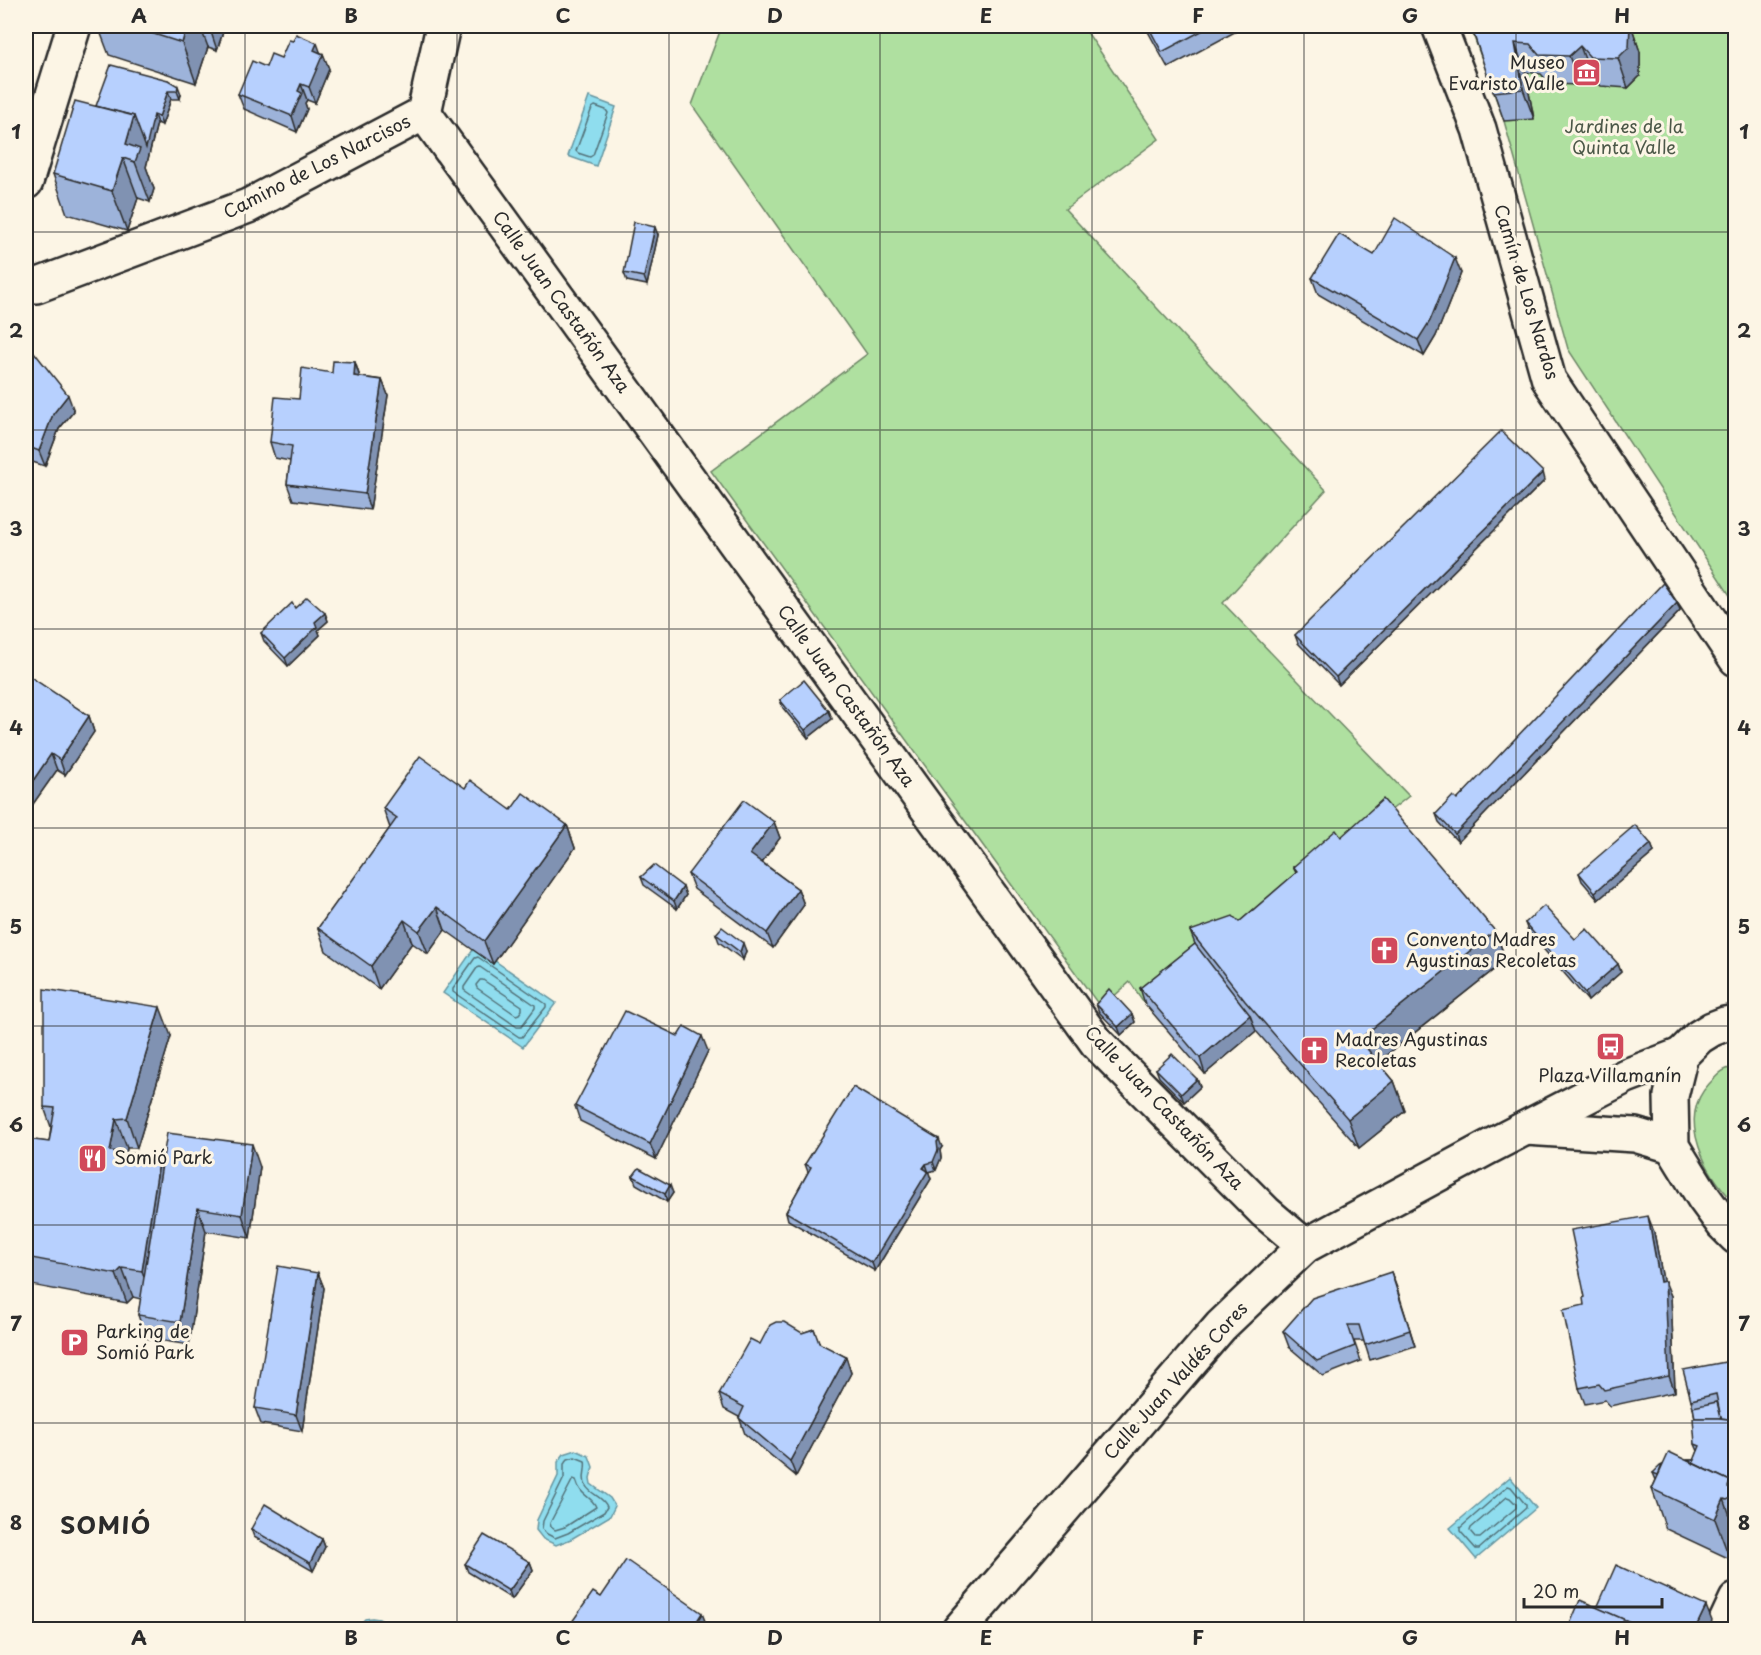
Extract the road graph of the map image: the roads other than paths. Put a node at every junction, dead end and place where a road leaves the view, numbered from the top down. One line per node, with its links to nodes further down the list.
1 (74, 26): 5 (street)
2 (443, 26): 4 (street, Camino de Los Narcisos)
3 (1439, 26): 7 (street, Camín de Los Nardos)
4 (424, 113): 6 (street, Camino de Los Narcisos); 13 (street, Calle Juan Castañón Aza)
5 (26, 182)
6 (26, 284)
7 (1736, 658)
8 (1736, 1022): 9 (street)
9 (1680, 1055): 10 (street, Calle Juan Valdés Cores); 11 (street)
10 (1526, 1128): 11 (street); 13 (street, Calle Juan Valdés Cores)
11 (1672, 1146): 12 (street)
12 (1736, 1237)
13 (1305, 1246): 15 (street, Calle Juan Valdés Cores)
14 (1736, 1600): 16 (street)
15 (959, 1629)
16 (1722, 1629)

